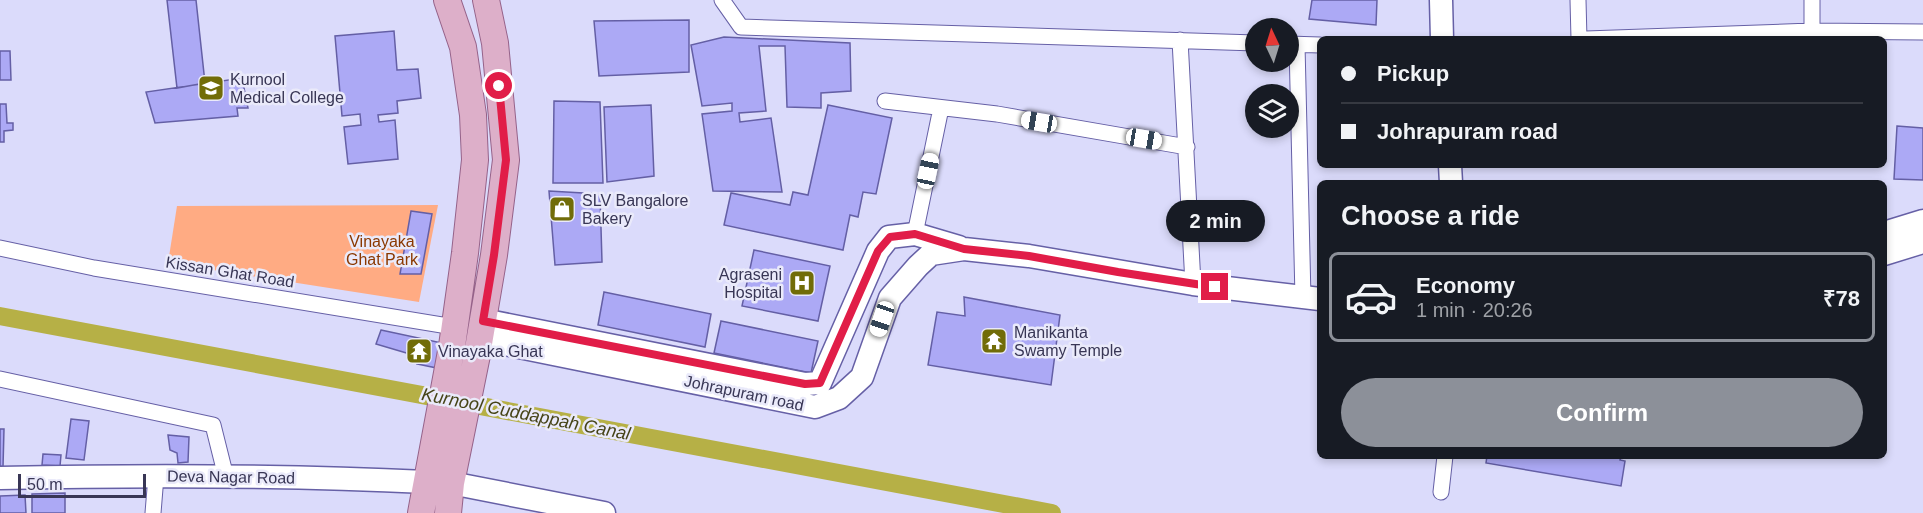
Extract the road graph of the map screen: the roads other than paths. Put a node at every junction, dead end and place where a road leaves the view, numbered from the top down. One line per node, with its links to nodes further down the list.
1 (447, 0): 29 (main road)
2 (486, 0): 30 (main road)
3 (722, 0): 12 (street)
4 (1441, 0): 9 (street)
5 (1578, 0): 10 (street)
6 (1812, 0): 7 (street)
7 (1812, 31): 8 (street); 11 (street)
8 (1923, 32)
9 (1442, 36)
10 (1579, 36)
11 (1671, 36)
12 (1180, 40): 13 (street); 19 (street)
13 (1245, 43)
14 (1299, 44): 15 (street)
15 (1317, 45)
16 (1295, 72): 28 (street)
17 (885, 101): 18 (street)
18 (941, 108): 19 (street); 22 (street)
19 (1187, 147): 27 (street)
20 (1923, 221): 21 (street)
21 (1887, 232)
22 (915, 234): 25 (street); 30 (street, Johrapuram road)
23 (1923, 242): 26 (street)
24 (0, 248): 29 (street, Kissan Ghat Road)
25 (964, 249): 27 (street, Johrapuram road); 30 (street, Johrapuram road)
26 (1887, 253)
27 (1193, 284): 28 (street, Johrapuram road)
28 (1311, 298)
29 (453, 337): 36 (main road)
30 (480, 338): 37 (main road)
31 (0, 379): 34 (street)
32 (1445, 459): 38 (street)
33 (156, 476): 34 (street, Deva Nagar Road); 35 (street, Deva Nagar Road); 39 (street)
34 (226, 477): 36 (street, Deva Nagar Road)
35 (0, 478)
36 (426, 482): 40 (main road)
37 (451, 483): 41 (main road); 42 (street)
38 (1441, 492)
39 (153, 513)
40 (422, 513)
41 (448, 513)
42 (604, 513)

